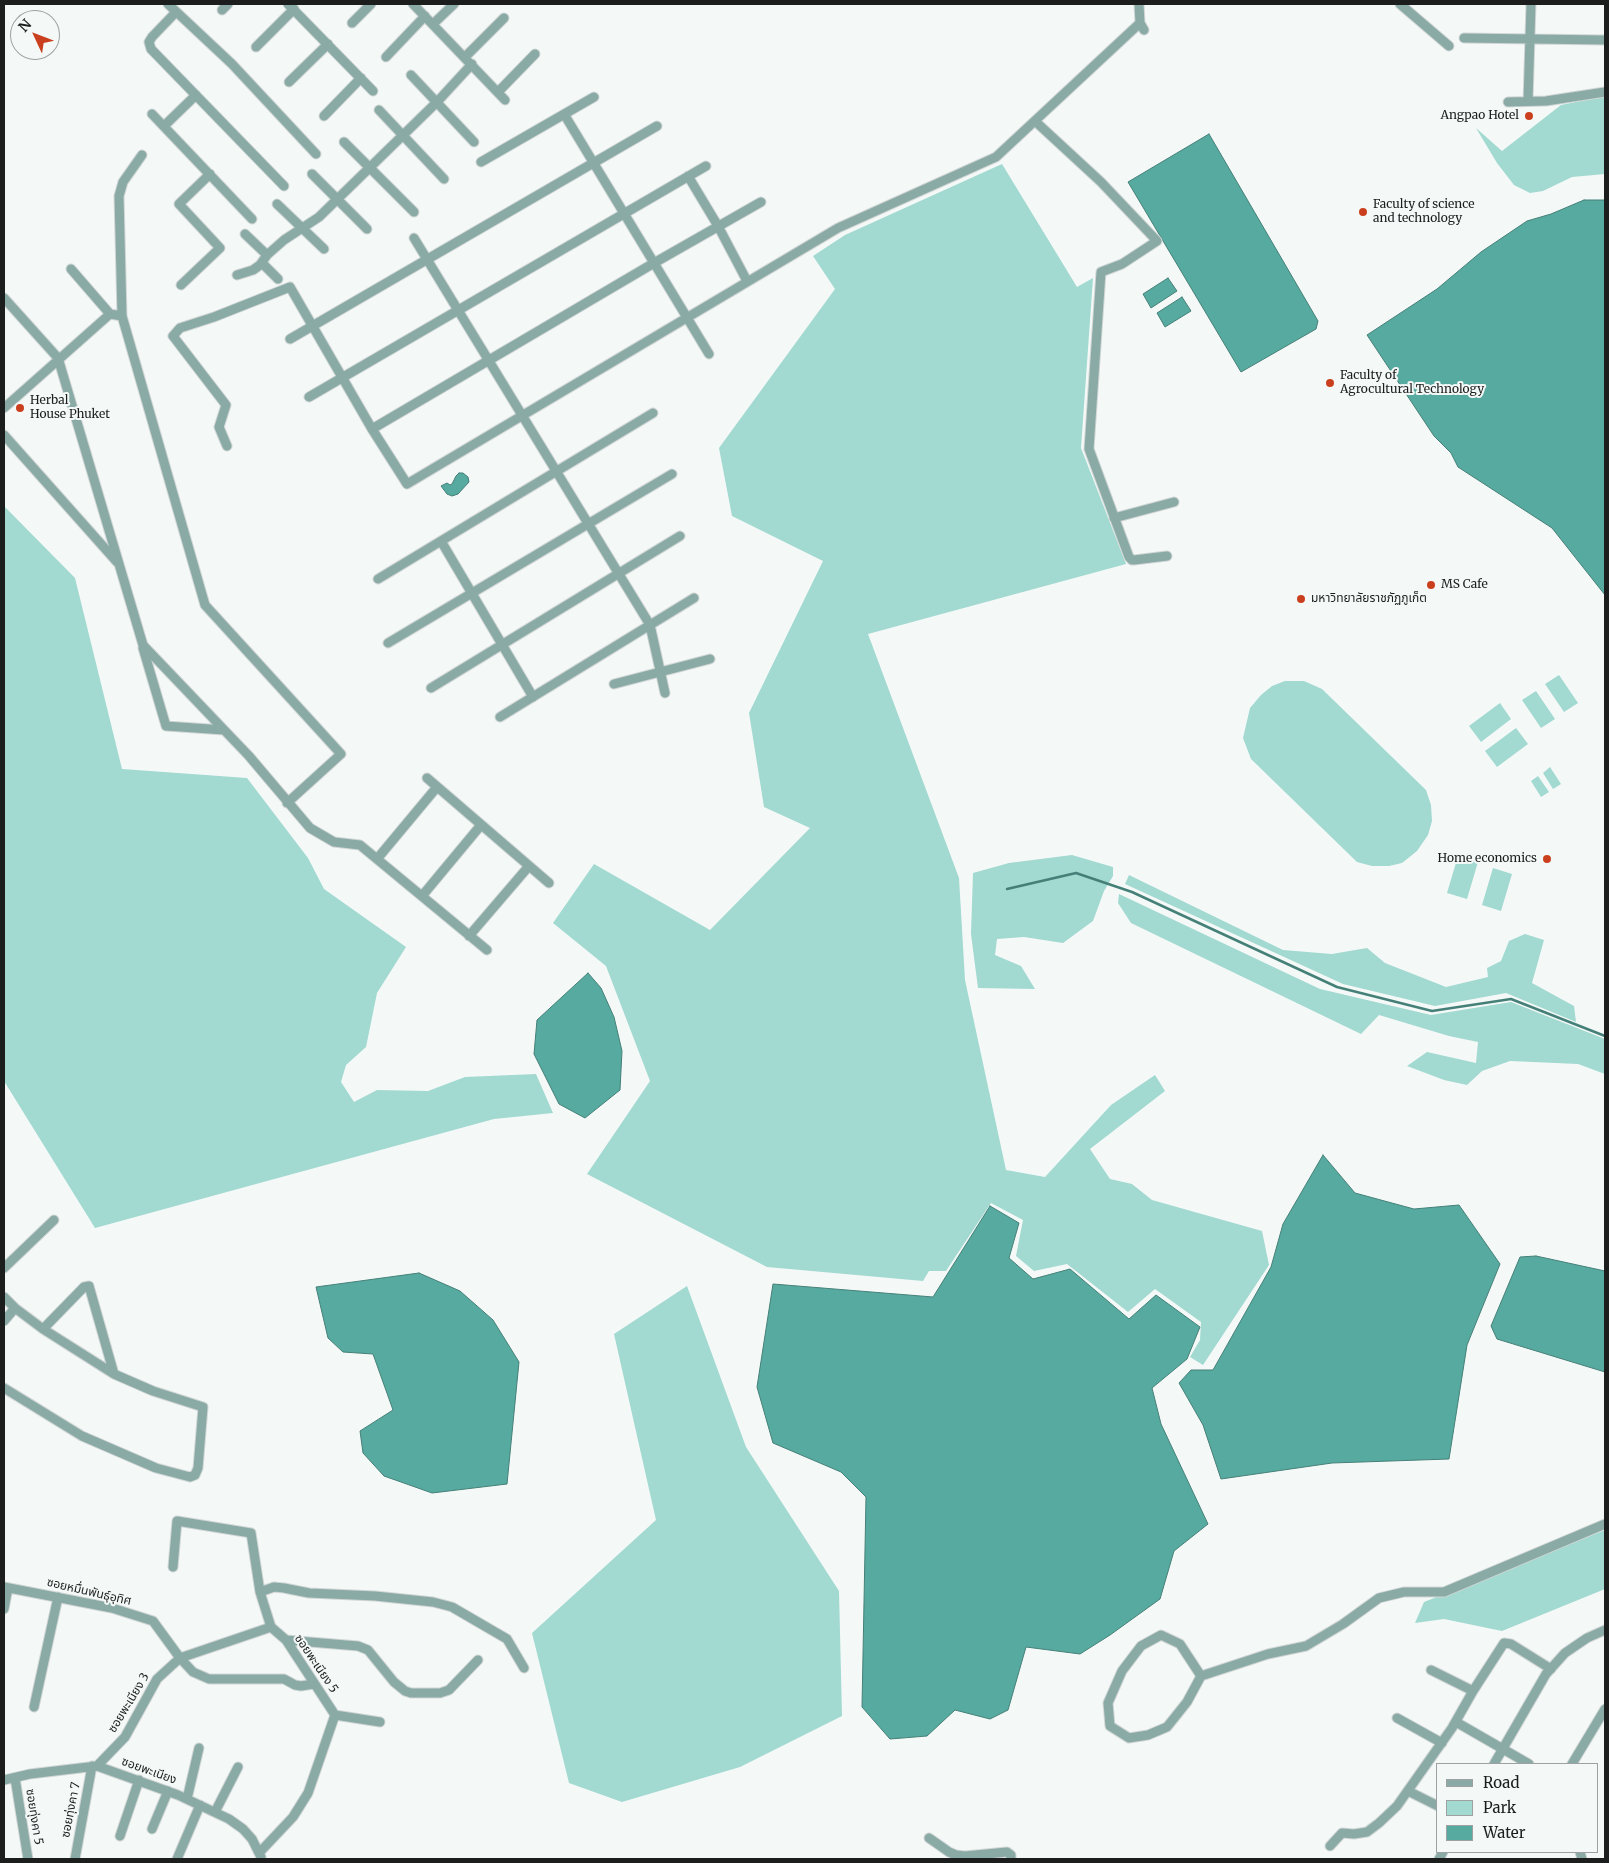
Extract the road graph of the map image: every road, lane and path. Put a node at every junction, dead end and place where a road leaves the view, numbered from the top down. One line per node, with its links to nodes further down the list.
1 (168, 4): 9 (street)
2 (370, 4): 12 (street)
3 (413, 4): 10 (street)
4 (454, 4): 13 (street)
5 (1139, 4): 39 (street)
6 (1531, 4): 15 (street)
7 (291, 6): 17 (street); 19 (street)
8 (1406, 6): 18 (street)
9 (176, 12): 29 (street); 46 (street)
10 (425, 16): 13 (street); 21 (street)
11 (504, 18): 22 (street)
12 (352, 23)
13 (433, 24): 22 (street)
14 (1464, 38): 15 (street)
15 (1530, 38): 16 (street); 32 (street)
16 (1605, 40)
17 (328, 44): 24 (street); 25 (street)
18 (1448, 46)
19 (256, 47)
20 (535, 54): 27 (street)
21 (386, 57)
22 (469, 61): 27 (street); 33 (street)
23 (411, 76): 33 (street)
24 (361, 78): 26 (street); 38 (street)
25 (289, 82)
26 (373, 91)
27 (498, 92): 31 (street)
28 (1605, 92): 32 (street)
29 (196, 95): 40 (street); 55 (street)
30 (594, 97): 37 (street)
31 (506, 100)
32 (1528, 101): 34 (street)
33 (437, 102): 42 (street); 44 (street)
34 (1508, 102)
35 (379, 110): 42 (street)
36 (152, 114): 40 (street)
37 (564, 114): 47 (street); 48 (street)
38 (324, 116)
39 (1036, 122): 74 (street); 97 (street)
40 (164, 126): 51 (street)
41 (657, 126): 48 (street)
42 (402, 136): 50 (street); 54 (street)
43 (344, 142): 50 (street)
44 (474, 142)
45 (142, 154): 79 (street)
46 (316, 154)
47 (482, 162)
48 (594, 163): 60 (street); 69 (street)
49 (706, 166): 53 (street)
50 (369, 168): 56 (street); 59 (street)
51 (210, 174): 61 (street); 75 (street)
52 (312, 174): 56 (street)
53 (688, 176): 60 (street); 62 (street)
54 (444, 179)
55 (284, 186)
56 (337, 198): 63 (street); 64 (street)
57 (761, 202): 62 (street)
58 (277, 204): 63 (street)
59 (414, 212)
60 (624, 213): 70 (street); 77 (street)
61 (252, 219)
62 (718, 226): 70 (street); 74 (street)
63 (302, 229): 67 (street); 68 (street)
64 (367, 229)
65 (245, 234): 68 (street)
66 (414, 238): 69 (street)
67 (324, 250)
68 (265, 259): 72 (street); 73 (street)
69 (428, 260): 77 (street); 81 (street)
70 (654, 263): 80 (street); 85 (street)
71 (71, 269): 78 (street)
72 (238, 275)
73 (278, 279)
74 (747, 281): 80 (street)
75 (181, 285)
76 (4, 298): 84 (street)
77 (457, 310): 85 (street); 86 (street)
78 (110, 314): 79 (street); 84 (street)
79 (122, 316): 121 (street)
80 (688, 318): 83 (street); 90 (street)
81 (312, 326): 82 (street); 86 (street); 93 (street)
82 (290, 339)
83 (709, 354)
84 (58, 358): 88 (street); 102 (street)
85 (488, 362): 90 (street); 91 (street)
86 (342, 378): 87 (street); 91 (street)
87 (309, 397)
88 (4, 408)
89 (653, 413): 94 (street)
90 (522, 416): 91 (street); 94 (street)
91 (372, 429)
92 (4, 435): 102 (street)
93 (227, 446)
94 (556, 472): 98 (street); 100 (street)
95 (672, 474): 98 (street)
96 (1174, 502): 97 (street)
97 (1114, 518): 101 (street)
98 (588, 525): 103 (street); 105 (street)
99 (680, 536): 103 (street)
100 (441, 541): 104 (street); 105 (street)
101 (1167, 556)
102 (118, 564): 109 (street)
103 (619, 575): 107 (street); 110 (street)
104 (378, 579)
105 (472, 594): 108 (street); 110 (street)
106 (694, 598): 107 (street)
107 (650, 625): 112 (street); 116 (street)
108 (388, 643)
109 (142, 645): 118 (street); 118 (street)
110 (503, 645): 114 (street); 116 (street)
111 (710, 658): 112 (street)
112 (660, 672): 113 (street); 115 (street)
113 (614, 684)
114 (431, 688)
115 (665, 693)
116 (533, 697): 117 (street)
117 (500, 718)
118 (224, 730): 121 (street)
119 (426, 778): 120 (street)
120 (436, 786): 122 (street); 123 (street)
121 (287, 803): 123 (street)
122 (481, 825): 124 (street); 126 (street)
123 (377, 859): 126 (street)
124 (529, 866): 125 (street); 127 (street)
125 (549, 883)
126 (422, 896): 127 (street)
127 (469, 936): 128 (street)
128 (487, 950)
129 (54, 1220): 130 (street)
130 (4, 1268)
131 (4, 1297): 132 (street)
132 (15, 1308): 133 (street); 134 (street)
133 (4, 1321)
134 (43, 1329): 135 (street); 135 (street)
135 (114, 1374): 136 (street)
136 (4, 1388)
137 (1605, 1524): 151 (street)
138 (173, 1567): 140 (street)
139 (6, 1588): 141 (street, ซอยหมื่นพันธุ์อุทิศ); 142 (street)
140 (260, 1592): 143 (street); 148 (street)
141 (58, 1597): 146 (street, ซอยหมื่นพันธุ์อุทิศ); 154 (street)
142 (4, 1609)
143 (271, 1627): 145 (street, ซอยพะเนียง 5); 146 (street, ซอยพะเนียง 3)
144 (1605, 1630): 149 (street)
145 (286, 1640): 147 (street); 152 (street, ซอยพะเนียง 5)
146 (180, 1658): 152 (street, ซอยหมื่นพันธุ์อุทิศ); 166 (street, ซอยพะเนียง 3)
147 (478, 1660)
148 (524, 1668)
149 (1551, 1669): 153 (street); 162 (street)
150 (1431, 1670): 153 (street)
151 (1201, 1676): 151 (street)
152 (314, 1684): 156 (street, ซอยพะเนียง 5)
153 (1473, 1691): 159 (street)
154 (34, 1707)
155 (1605, 1709): 165 (street)
156 (335, 1715): 158 (street); 181 (street)
157 (1397, 1718): 160 (street)
158 (380, 1722)
159 (1456, 1722): 160 (street); 162 (street)
160 (1442, 1743): 172 (street)
161 (199, 1748): 173 (street)
162 (1503, 1749): 163 (street); 164 (street)
163 (1495, 1763)
164 (1527, 1763)
165 (1573, 1763)
166 (95, 1766): 168 (street, ซอยพะเนียง); 170 (street, ซอยพะเนียง); 183 (street, ซอยทุ่งคา 7)
167 (238, 1767): 176 (street)
168 (15, 1778): 169 (street, ซอยพะเนียง); 182 (street, ซอยทุ่งคา 5)
169 (4, 1780)
170 (139, 1780): 171 (street, ซอยพะเนียง); 178 (street)
171 (168, 1791): 173 (street, ซอยพะเนียง); 177 (street)
172 (1408, 1791): 175 (street); 180 (street)
173 (187, 1799): 174 (street, ซอยพะเนียง)
174 (200, 1805): 176 (street, ซอยพะเนียง); 184 (street)
175 (1436, 1805)
176 (215, 1812): 181 (street, ซอยพะเนียง)
177 (152, 1829)
178 (120, 1836)
179 (928, 1838): 185 (street)
180 (1330, 1846)
181 (260, 1856)
182 (28, 1859)
183 (75, 1859)
184 (177, 1859)
185 (1011, 1859)

